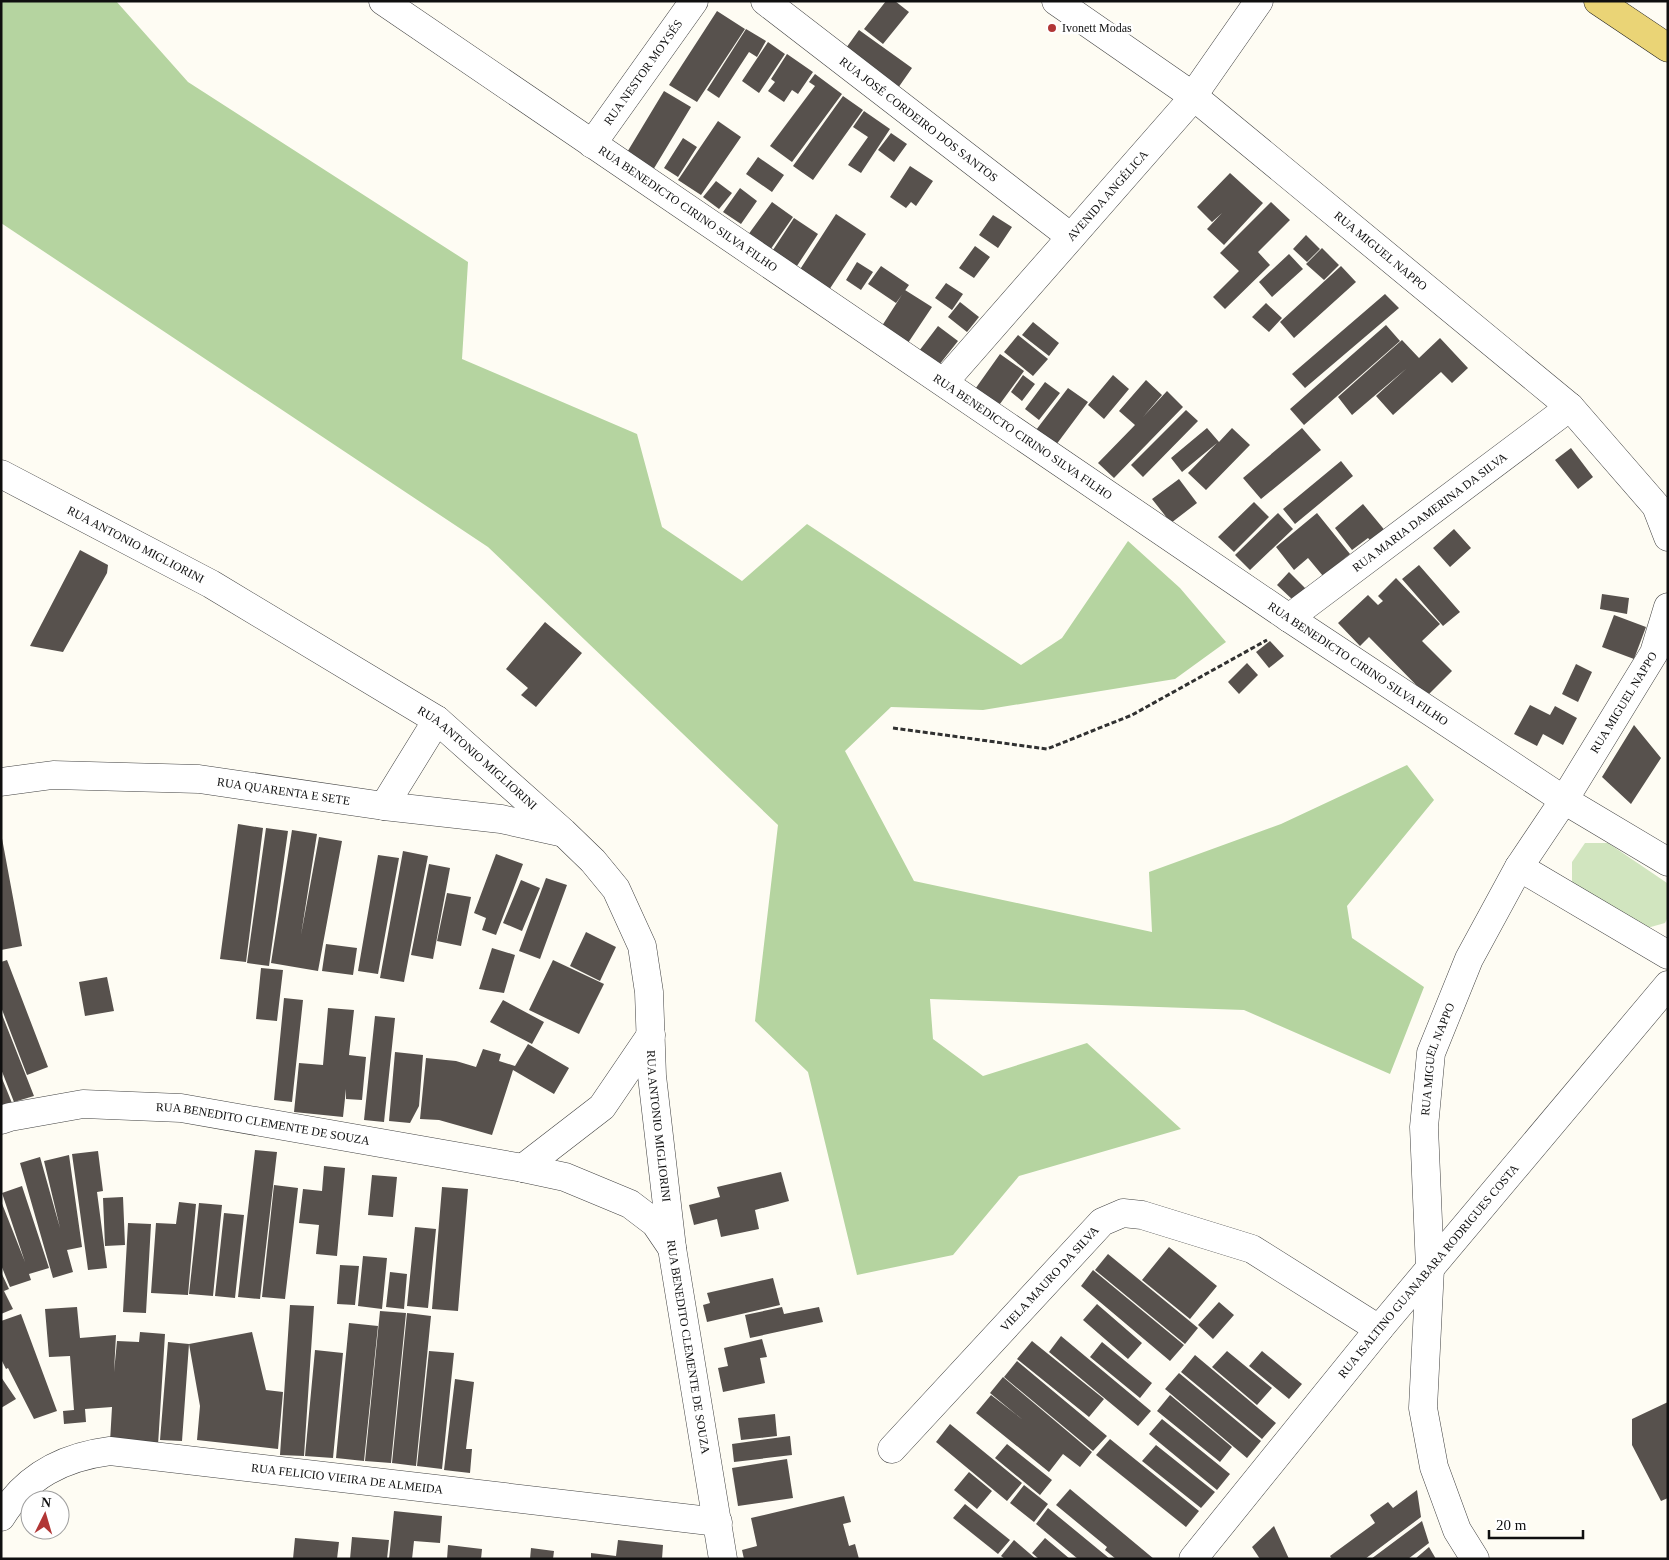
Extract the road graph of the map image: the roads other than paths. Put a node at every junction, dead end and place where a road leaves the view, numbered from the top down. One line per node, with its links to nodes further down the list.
1 (383, 1): 9 (street, RUA BENEDICTO CIRINO SILVA FILHO)
2 (694, 1): 9 (street, RUA NESTOR MOYSÉS)
3 (765, 1): 10 (street, RUA JOSÉ CORDEIRO DOS SANTOS)
4 (1056, 1): 8 (street, RUA MIGUEL NAPPO)
5 (1259, 1): 8 (street, AVENIDA ANGÉLICA)
6 (1598, 1): 7 (main road)
7 (1668, 48)
8 (1193, 96): 10 (street, AVENIDA ANGÉLICA); 12 (street, RUA MIGUEL NAPPO)
9 (592, 144): 11 (street, RUA BENEDICTO CIRINO SILVA FILHO)
10 (1071, 236): 11 (street, AVENIDA ANGÉLICA)
11 (944, 382): 16 (street, RUA BENEDICTO CIRINO SILVA FILHO)
12 (1570, 407): 14 (street, RUA MIGUEL NAPPO); 16 (street, RUA MARIA DAMERINA DA SILVA)
13 (1, 474): 17 (street, RUA ANTONIO MIGLIORINI)
14 (1668, 538)
15 (1668, 607): 19 (street, RUA MIGUEL NAPPO)
16 (1289, 618): 19 (street, RUA BENEDICTO CIRINO SILVA FILHO)
17 (436, 720): 20 (street); 21 (street, RUA ANTONIO MIGLIORINI)
18 (1, 782): 20 (street, RUA QUARENTA E SETE)
19 (1564, 800): 22 (street, RUA BENEDICTO CIRINO SILVA FILHO); 23 (street, RUA MIGUEL NAPPO)
20 (384, 806): 21 (street, RUA QUARENTA E SETE)
21 (563, 832): 26 (street, RUA ANTONIO MIGLIORINI)
22 (1668, 862)
23 (1519, 867): 24 (street); 30 (street, RUA MIGUEL NAPPO)
24 (1668, 955)
25 (1668, 985): 30 (street, RUA ISALTINO GUANABARA RODRIGUES COSTA)
26 (651, 1035): 28 (street); 29 (street, RUA ANTONIO MIGLIORINI)
27 (1, 1120): 28 (street, RUA BENEDITO CLEMENTE DE SOUZA)
28 (523, 1168): 29 (street, RUA BENEDITO CLEMENTE DE SOUZA)
29 (672, 1248): 34 (street, RUA BENEDITO CLEMENTE DE SOUZA)
30 (1430, 1268): 31 (street, RUA ISALTINO GUANABARA RODRIGUES COSTA); 37 (street, RUA MIGUEL NAPPO)
31 (1379, 1329): 32 (street, VIELA MAURO DA SILVA); 36 (street, RUA ISALTINO GUANABARA RODRIGUES COSTA)
32 (892, 1449)
33 (1, 1517): 34 (street, RUA FELICIO VIEIRA DE ALMEIDA)
34 (718, 1522): 35 (street, RUA BENEDITO CLEMENTE DE SOUZA)
35 (723, 1559)
36 (1194, 1559)
37 (1476, 1559)

